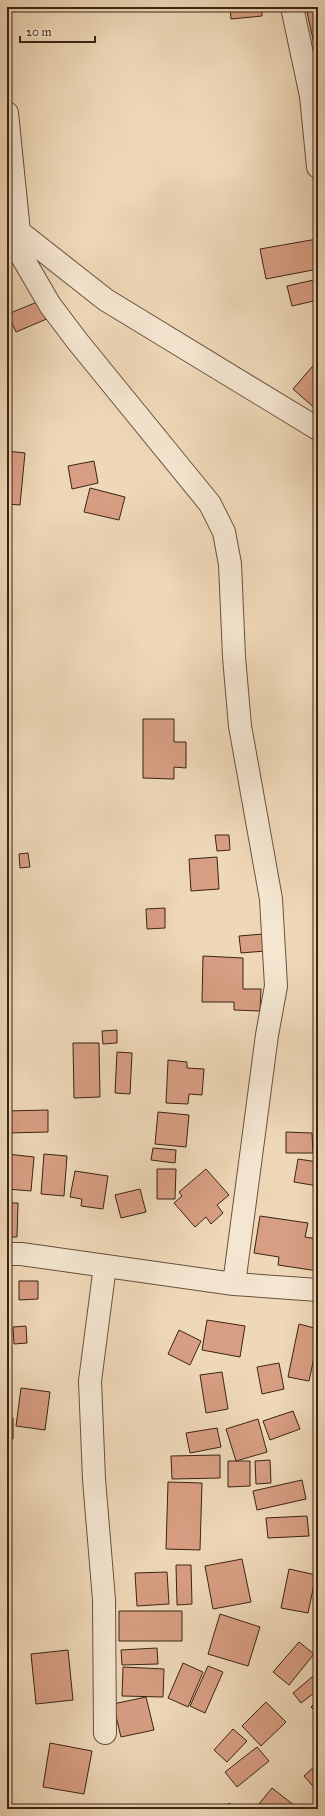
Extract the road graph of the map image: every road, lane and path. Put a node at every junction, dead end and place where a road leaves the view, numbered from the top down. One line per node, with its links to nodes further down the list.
1 (292, 7): 3 (street)
2 (7, 113): 4 (street)
3 (318, 167)
4 (11, 228): 5 (street); 8 (street)
5 (318, 429)
6 (7, 1254): 7 (street)
7 (105, 1266): 8 (street); 10 (street)
8 (234, 1284): 9 (street)
9 (318, 1290)
10 (105, 1733)

